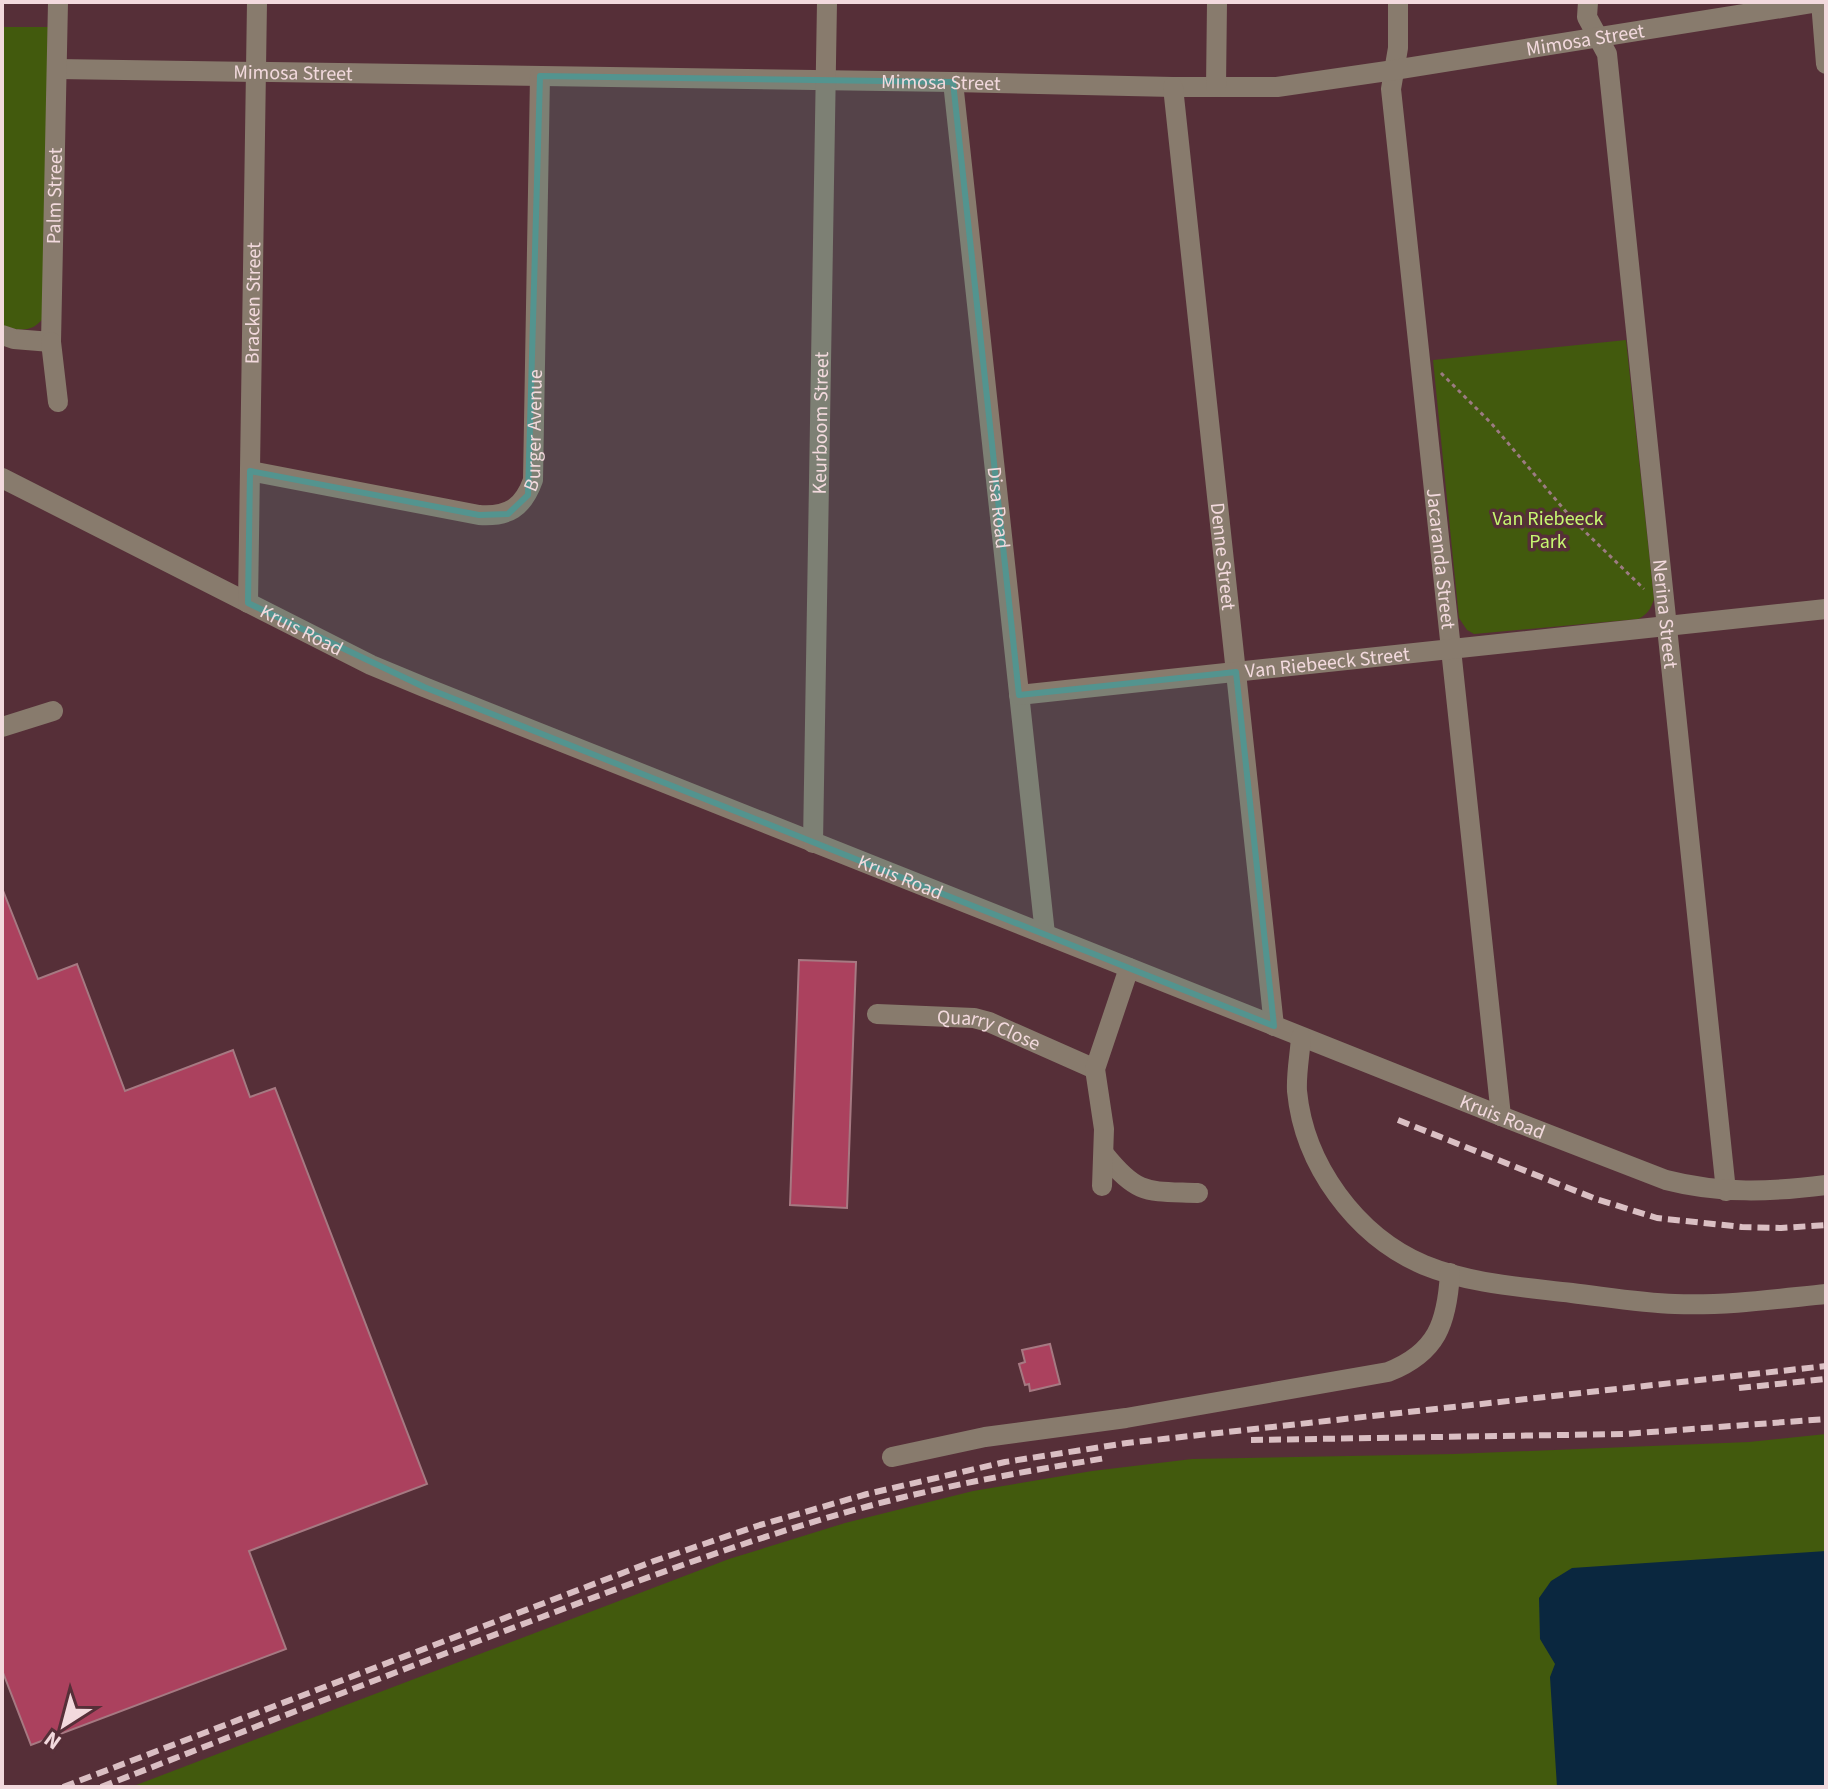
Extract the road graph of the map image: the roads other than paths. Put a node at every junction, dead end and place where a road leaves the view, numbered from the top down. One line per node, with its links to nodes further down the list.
1 (58, 2): 10 (street, Palm Street)
2 (257, 2): 12 (street, Bracken Street)
3 (827, 2): 14 (street, Keurboom Street)
4 (1217, 2): 17 (street)
5 (1398, 2): 11 (street, Jacaranda Street)
6 (1588, 2): 8 (street, Nerina Street)
7 (1820, 2): 8 (street, Mimosa Street); 9 (street)
8 (1598, 38): 11 (street, Mimosa Street); 25 (street, Nerina Street)
9 (1826, 64)
10 (57, 69): 12 (street, Mimosa Street); 19 (street, Palm Street)
11 (1394, 70): 17 (street, Mimosa Street); 26 (street, Jacaranda Street)
12 (256, 72): 13 (street, Mimosa Street); 21 (street, Bracken Street)
13 (540, 76): 14 (street, Mimosa Street); 21 (street, Burger Avenue)
14 (826, 80): 15 (street, Mimosa Street); 31 (street, Keurboom Street)
15 (953, 82): 16 (street, Mimosa Street); 28 (street, Disa Road)
16 (1173, 87): 17 (street, Mimosa Street); 27 (street, Denne Street)
17 (1216, 87)
18 (2, 335): 19 (street)
19 (51, 342): 20 (street, Palm Street)
20 (58, 402)
21 (250, 471): 23 (street, Bracken Street)
22 (2, 478): 23 (street, Kruis Road)
23 (248, 603): 31 (street, Kruis Road)
24 (1826, 609): 25 (street, Van Riebeeck Street)
25 (1665, 616): 26 (street, Van Riebeeck Street); 42 (street, Nerina Street)
26 (1450, 649): 27 (street, Van Riebeeck Street); 38 (street, Jacaranda Street)
27 (1236, 672): 28 (street, Van Riebeeck Street); 35 (street, Denne Street)
28 (1019, 695): 32 (street, Disa Road)
29 (53, 711): 30 (street)
30 (2, 727)
31 (813, 843): 32 (street, Kruis Road)
32 (1045, 934): 33 (street, Kruis Road)
33 (1129, 968): 35 (street, Kruis Road); 37 (street)
34 (877, 1014): 37 (street, Quarry Close)
35 (1274, 1026): 36 (street, Kruis Road)
36 (1301, 1037): 38 (street, Kruis Road); 44 (street)
37 (1095, 1069): 39 (street)
38 (1501, 1116): 42 (street, Kruis Road)
39 (1105, 1155): 41 (street); 43 (street)
40 (1826, 1185): 42 (street, Kruis Road)
41 (1102, 1186)
42 (1726, 1191)
43 (1198, 1193)
44 (1450, 1273): 45 (street); 46 (street)
45 (1826, 1294)
46 (892, 1457)

